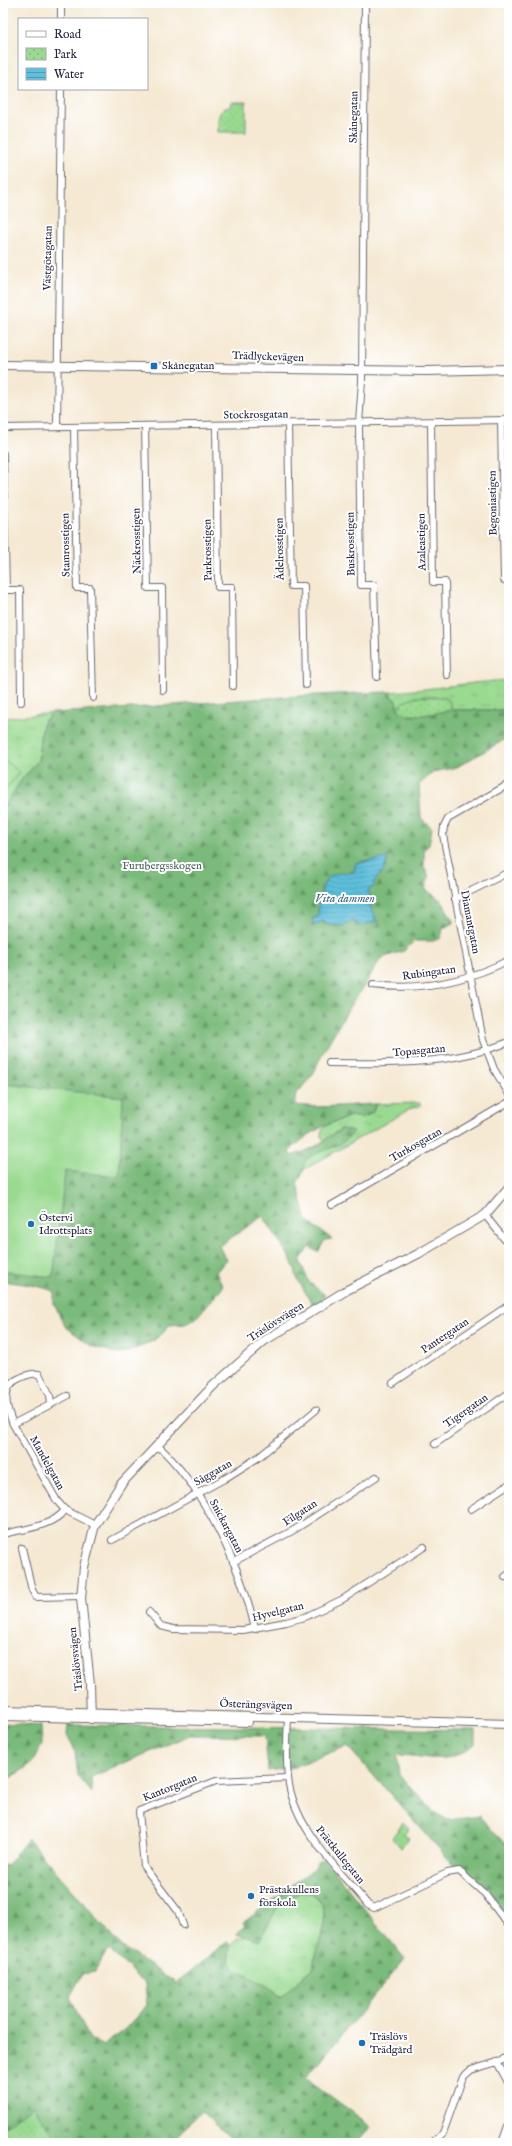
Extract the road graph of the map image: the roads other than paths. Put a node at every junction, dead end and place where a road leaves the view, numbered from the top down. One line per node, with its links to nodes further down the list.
1 (61, 3): 3 (street)
2 (365, 3): 7 (street, Skånegatan)
3 (61, 18)
4 (60, 90): 6 (street, Västgötagatan)
5 (3, 365): 6 (street, Trädlyckevägen)
6 (57, 365): 7 (street, Trädlyckevägen); 15 (street, Västgötagatan)
7 (362, 369): 8 (street, Trädlyckevägen); 12 (street, Skånegatan)
8 (509, 369)
9 (509, 420): 10 (street, Stockrosgatan)
10 (501, 421): 11 (street, Stockrosgatan); 20 (street, Begoniastigen)
11 (431, 422): 12 (street, Stockrosgatan); 21 (street, Azaleastigen)
12 (359, 423): 13 (street, Stockrosgatan); 22 (street, Buskrosstigen)
13 (288, 424): 14 (street, Stockrosgatan); 23 (street, Ädelrosstigen)
14 (216, 425): 16 (street, Stockrosgatan); 24 (street, Parkrosstigen)
15 (57, 426): 17 (street, Stockrosgatan); 18 (street, Stockrosgatan)
16 (145, 426): 17 (street, Stockrosgatan); 25 (street, Näckrosstigen)
17 (74, 427): 26 (street, Stamrosstigen)
18 (3, 428)
19 (3, 454): 27 (street)
20 (509, 580)
21 (448, 675)
22 (376, 677)
23 (306, 685)
24 (232, 686)
25 (163, 690)
26 (93, 698)
27 (21, 702)
28 (509, 784): 30 (street, Diamantgatan)
29 (509, 872): 30 (street)
30 (455, 899): 32 (street, Diamantgatan)
31 (509, 960): 32 (street, Rubingatan)
32 (470, 977): 33 (street, Rubingatan); 35 (street, Diamantgatan)
33 (373, 985)
34 (509, 1042): 35 (street, Topasgatan)
35 (487, 1051): 36 (street, Topasgatan); 37 (street, Diamantgatan)
36 (329, 1064)
37 (509, 1094)
38 (509, 1102): 40 (street, Turkosgatan)
39 (509, 1187): 41 (street, Träslövsvägen)
40 (332, 1205)
41 (485, 1215): 42 (street); 51 (street, Träslövsvägen)
42 (509, 1245)
43 (509, 1305): 44 (street, Pantergatan)
44 (393, 1383)
45 (509, 1393): 50 (street, Tigergatan)
46 (67, 1396): 47 (street)
47 (52, 1404): 49 (street); 49 (street, Mandelgatan)
48 (316, 1410): 54 (street, Såggatan)
49 (13, 1424): 56 (street, Mandelgatan)
50 (435, 1444)
51 (157, 1445): 54 (street, Snickargatan); 57 (street, Träslövsvägen)
52 (376, 1477): 62 (street, Filgatan)
53 (509, 1484): 55 (street)
54 (197, 1494): 59 (street, Såggatan); 62 (street, Snickargatan)
55 (472, 1509)
56 (65, 1510): 57 (street); 58 (street)
57 (95, 1525): 63 (street, Träslövsvägen)
58 (3, 1534)
59 (112, 1540)
60 (424, 1547): 65 (street, Hyvelgatan)
61 (22, 1548): 63 (street)
62 (233, 1562): 65 (street, Snickargatan)
63 (81, 1596): 68 (street, Träslövsvägen)
64 (149, 1612): 65 (street, Hyvelgatan)
65 (255, 1628)
66 (3, 1710): 68 (street, Österängsvägen)
67 (3, 1716): 68 (street, Österängsvägen)
68 (91, 1716): 69 (street, Österängsvägen)
69 (288, 1720): 70 (street, Österängsvägen); 71 (street, Österängsvägen); 72 (street, Prästkullegatan)
70 (509, 1724)
71 (509, 1728)
72 (288, 1778): 73 (street, Kantorgatan); 74 (street, Prästkullegatan)
73 (183, 1925)
74 (509, 1926)
75 (509, 2055): 76 (street)
76 (497, 2062): 77 (street); 79 (street)
77 (509, 2084)
78 (509, 2123): 80 (street)
79 (432, 2143)
80 (502, 2143)

